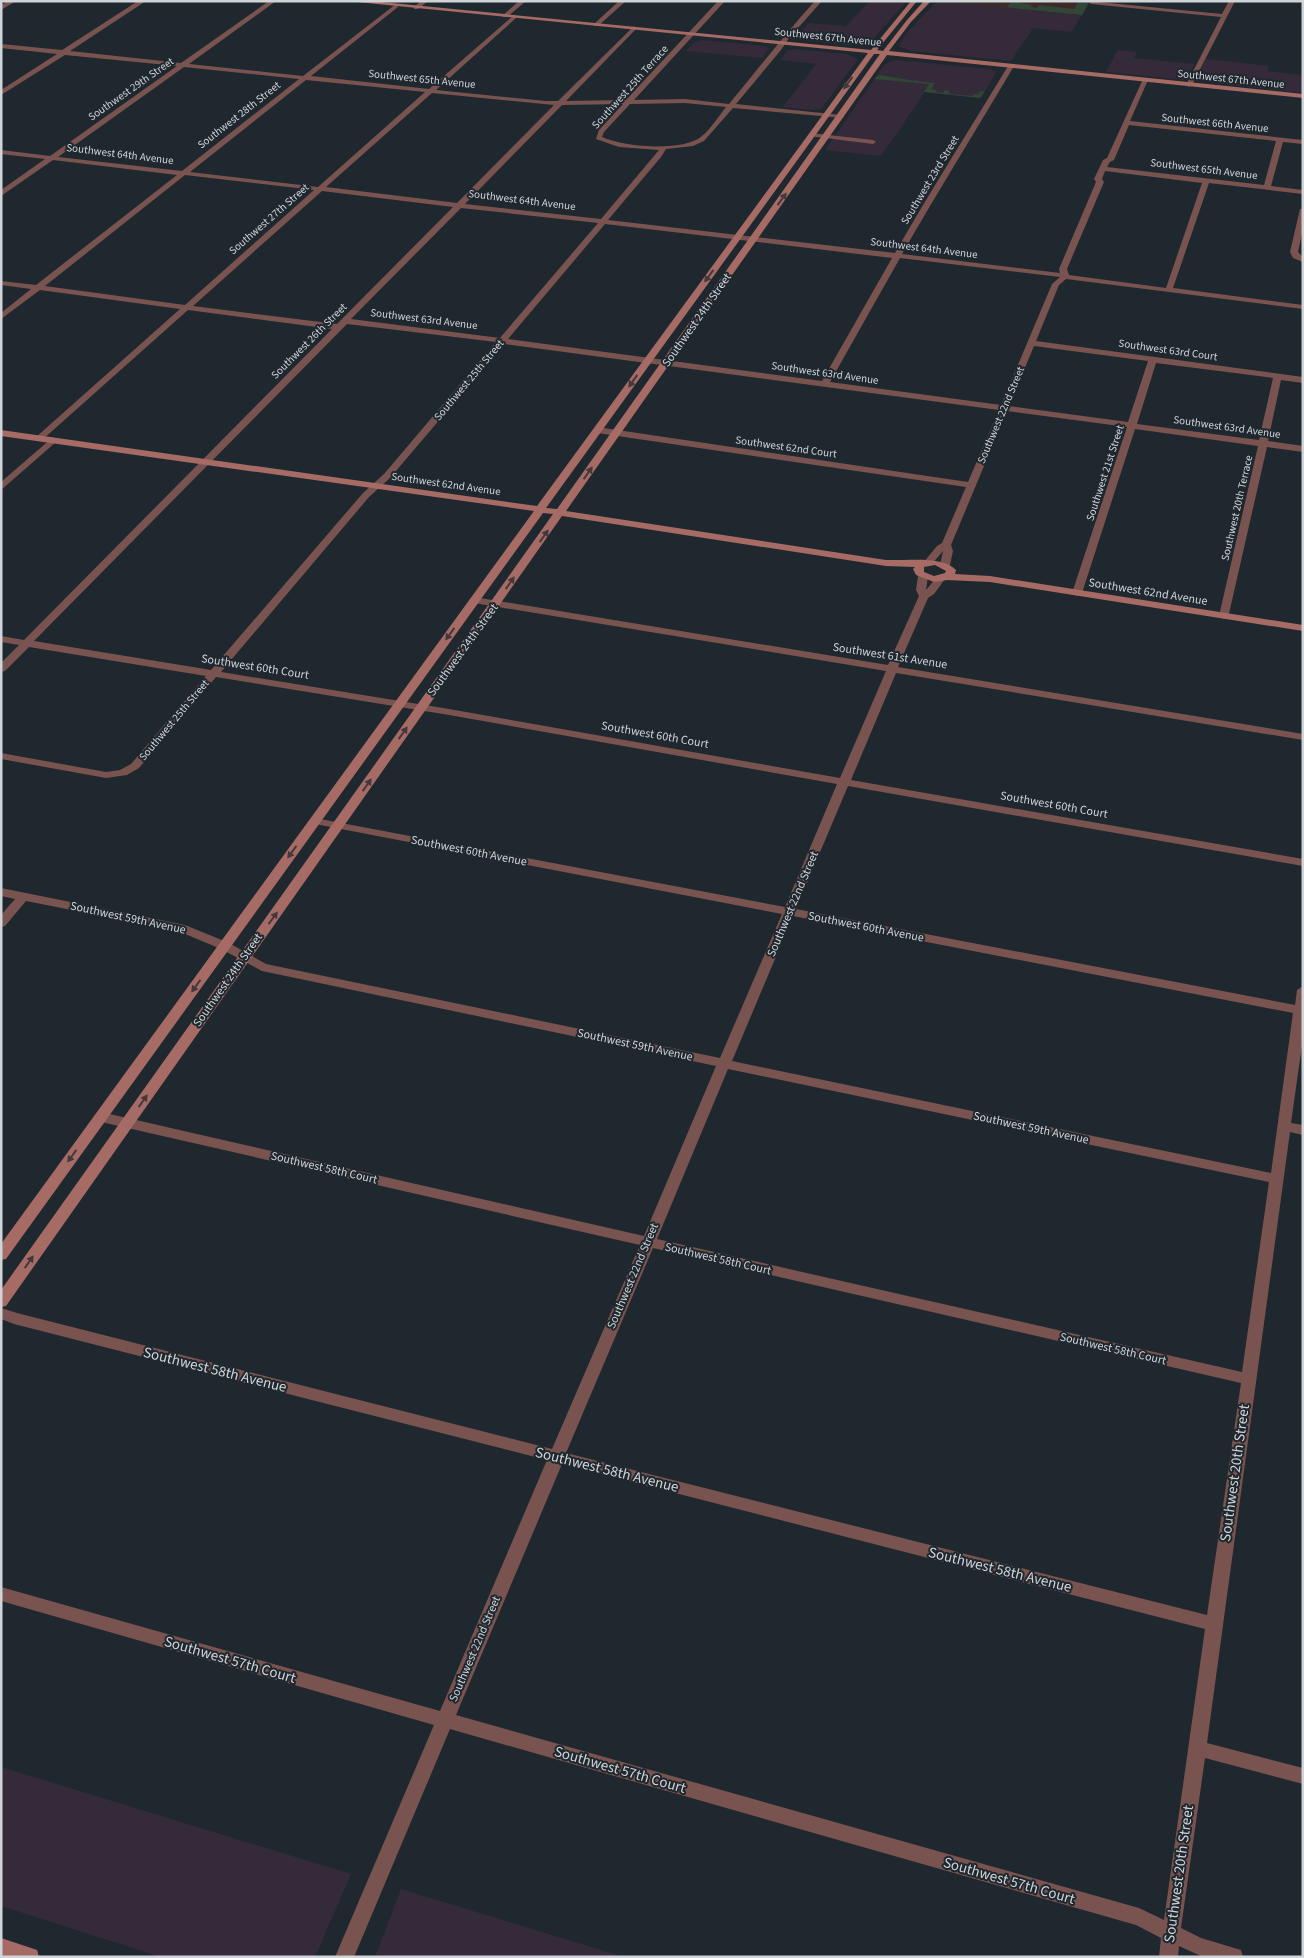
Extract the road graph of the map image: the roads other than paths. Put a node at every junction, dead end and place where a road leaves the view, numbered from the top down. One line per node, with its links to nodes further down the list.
1 (14, 1): 15 (street)
2 (143, 1): 28 (street)
3 (273, 1): 30 (street, Southwest 29th Street)
4 (350, 1): 14 (main road, Southwest 67th Avenue)
5 (425, 1): 16 (street)
6 (523, 1): 18 (street)
7 (623, 1): 22 (street)
8 (722, 1): 24 (street, Southwest 25th Terrace)
9 (819, 1): 25 (street)
10 (914, 1): 17 (main road, Southwest 24th Street)
11 (928, 1): 19 (main road, Southwest 24th Street)
12 (1232, 1): 20 (street)
13 (1091, 2): 20 (street)
14 (396, 6): 16 (main road, Southwest 67th Avenue); 32 (street, Southwest 28th Street)
15 (1, 8)
16 (416, 8): 18 (main road, Southwest 67th Avenue)
17 (902, 14): 19 (main road); 27 (main road, Southwest 24th Street)
18 (505, 16): 21 (main road, Southwest 67th Avenue)
19 (914, 16): 29 (main road, Southwest 24th Street)
20 (1225, 16): 34 (street)
21 (514, 17): 22 (main road, Southwest 67th Avenue); 35 (street, Southwest 27th Street)
22 (596, 25): 23 (main road, Southwest 67th Avenue)
23 (634, 28): 24 (main road, Southwest 67th Avenue); 39 (street, Southwest 26th Street)
24 (690, 34): 25 (main road, Southwest 67th Avenue); 38 (street, Southwest 25th Terrace)
25 (782, 43): 27 (main road, Southwest 67th Avenue); 40 (street)
26 (1, 46): 28 (street, Southwest 65th Avenue)
27 (872, 52): 29 (main road, Southwest 67th Avenue); 41 (main road, Southwest 24th Street, one-way to 41)
28 (64, 53): 30 (street, Southwest 65th Avenue); 36 (street)
29 (885, 53): 31 (main road, Southwest 67th Avenue); 42 (main road, Southwest 24th Street)
30 (183, 65): 32 (street, Southwest 65th Avenue); 51 (street, Southwest 29th Street)
31 (1011, 66): 33 (main road, Southwest 67th Avenue); 64 (street, Southwest 23rd Street)
32 (306, 78): 35 (street, Southwest 65th Avenue); 53 (street, Southwest 28th Street)
33 (1145, 80): 34 (main road, Southwest 67th Avenue); 43 (street)
34 (1189, 85): 37 (main road, Southwest 67th Avenue)
35 (431, 91): 39 (street, Southwest 65th Avenue); 55 (street, Southwest 27th Street)
36 (1, 93)
37 (1303, 96)
38 (629, 101): 39 (street, Southwest 65th Avenue); 40 (street, Southwest 65th Avenue); 49 (street, Southwest 25th Terrace)
39 (560, 104): 59 (street, Southwest 26th Street)
40 (732, 106): 41 (street, Southwest 65th Avenue); 49 (street)
41 (825, 115): 42 (street, Southwest 65th Avenue); 44 (main road, Southwest 24th Street)
42 (840, 117): 45 (main road, Southwest 24th Street)
43 (1126, 123): 46 (street, Southwest 66th Avenue); 52 (street)
44 (811, 135): 45 (street); 62 (main road, Southwest 24th Street)
45 (826, 137): 47 (street); 63 (main road, Southwest 24th Street, one-way to 45)
46 (1280, 140): 48 (street, Southwest 66th Avenue); 56 (street)
47 (873, 142)
48 (1303, 142)
49 (663, 148): 61 (street, Southwest 25th Street)
50 (1, 152): 51 (street, Southwest 64th Avenue)
51 (52, 158): 53 (street, Southwest 64th Avenue); 58 (street, Southwest 29th Street)
52 (1106, 169): 54 (street, Southwest 65th Avenue); 66 (street, Southwest 22nd Street)
53 (184, 173): 55 (street, Southwest 64th Avenue); 68 (street, Southwest 28th Street)
54 (1206, 181): 56 (street, Southwest 65th Avenue); 69 (street)
55 (321, 188): 59 (street, Southwest 64th Avenue); 70 (street, Southwest 27th Street)
56 (1267, 188): 57 (street, Southwest 65th Avenue)
57 (1303, 192)
58 (1, 194)
59 (461, 204): 61 (street, Southwest 64th Avenue); 73 (street, Southwest 26th Street)
60 (1303, 211): 65 (street)
61 (604, 221): 62 (street, Southwest 64th Avenue); 74 (street, Southwest 25th Street)
62 (738, 237): 63 (street, Southwest 64th Avenue); 76 (main road, Southwest 24th Street, one-way to 76)
63 (754, 239): 64 (street, Southwest 64th Avenue); 78 (main road, Southwest 24th Street)
64 (897, 256): 66 (street, Southwest 64th Avenue); 81 (street, Southwest 23rd Street)
65 (1301, 259)
66 (1059, 276): 69 (street, Southwest 64th Avenue); 75 (street, Southwest 22nd Street)
67 (1, 283): 68 (street, Southwest 63rd Avenue)
68 (38, 288): 70 (street, Southwest 63rd Avenue); 72 (street, Southwest 28th Street)
69 (1169, 290): 71 (street, Southwest 64th Avenue)
70 (186, 307): 73 (street, Southwest 63rd Avenue); 87 (street, Southwest 27th Street)
71 (1303, 307)
72 (1, 317)
73 (342, 324): 74 (street, Southwest 63rd Avenue); 91 (street, Southwest 26th Street)
74 (503, 340): 76 (street, Southwest 63rd Avenue); 93 (street, Southwest 25th Street)
75 (1031, 343): 77 (street, Southwest 63rd Court); 82 (street, Southwest 22nd Street)
76 (649, 359): 78 (street, Southwest 63rd Avenue); 84 (main road, Southwest 24th Street, one-way to 84)
77 (1153, 360): 79 (street, Southwest 63rd Court); 83 (street, Southwest 21st Street)
78 (666, 362): 81 (street, Southwest 63rd Avenue); 86 (main road, Southwest 24th Street)
79 (1278, 376): 80 (street, Southwest 63rd Court); 89 (street, Southwest 20th Terrace)
80 (1303, 380)
81 (824, 384): 82 (street, Southwest 63rd Avenue)
82 (1004, 408): 83 (street, Southwest 63rd Avenue); 92 (street, Southwest 22nd Street)
83 (1133, 425): 89 (street, Southwest 63rd Avenue); 100 (street, Southwest 21st Street)
84 (597, 430): 86 (street, Southwest 62nd Court); 95 (main road, Southwest 24th Street)
85 (1, 433): 87 (main road, Southwest 62nd Avenue)
86 (616, 433): 92 (street, Southwest 62nd Court); 96 (main road, Southwest 24th Street, one-way to 86)
87 (39, 438): 88 (main road, Southwest 62nd Avenue)
88 (53, 440): 91 (main road, Southwest 62nd Avenue); 94 (street)
89 (1263, 443): 90 (street, Southwest 63rd Avenue); 104 (street, Southwest 20th Terrace)
90 (1303, 449)
91 (205, 463): 93 (main road, Southwest 62nd Avenue); 107 (street, Southwest 26th Street)
92 (972, 485): 97 (street, Southwest 22nd Street)
93 (375, 486): 95 (main road, Southwest 62nd Avenue); 110 (street, Southwest 25th Street)
94 (1, 487)
95 (540, 510): 96 (main road, Southwest 62nd Avenue); 102 (main road, Southwest 24th Street)
96 (560, 513): 98 (main road, Southwest 62nd Avenue); 103 (main road, Southwest 24th Street, one-way to 96)
97 (946, 545): 98 (street, Southwest 22nd Street); 99 (street, Southwest 22nd Street)
98 (923, 569): 99 (main road); 99 (main road); 101 (street, Southwest 22nd Street)
99 (946, 572): 100 (main road, Southwest 62nd Avenue); 101 (street, Southwest 22nd Street)
100 (1077, 593): 104 (main road, Southwest 62nd Avenue)
101 (924, 596): 109 (street, Southwest 22nd Street)
102 (474, 600): 103 (street, Southwest 61st Avenue); 111 (main road, Southwest 24th Street, one-way to 111)
103 (496, 604): 109 (street, Southwest 61st Avenue); 112 (main road, Southwest 24th Street)
104 (1224, 616): 105 (main road, Southwest 62nd Avenue)
105 (1303, 628)
106 (1, 639): 107 (street, Southwest 60th Court)
107 (27, 643): 108 (street, Southwest 26th Street); 110 (street, Southwest 60th Court)
108 (1, 669)
109 (892, 669): 113 (street, Southwest 61st Avenue); 115 (street, Southwest 22nd Street)
110 (213, 674): 111 (street, Southwest 60th Court); 114 (street, Southwest 25th Street)
111 (399, 704): 112 (street, Southwest 60th Court); 116 (main road, Southwest 24th Street)
112 (421, 708): 115 (street, Southwest 60th Court); 117 (main road, Southwest 24th Street, one-way to 112)
113 (1303, 737)
114 (1, 756)
115 (844, 782): 118 (street, Southwest 60th Court); 121 (street, Southwest 22nd Street)
116 (315, 821): 117 (street, Southwest 60th Avenue); 123 (main road, Southwest 24th Street, one-way to 123)
117 (338, 826): 121 (street, Southwest 60th Avenue); 124 (main road, Southwest 24th Street, one-way to 117)
118 (1303, 863)
119 (1, 892): 120 (street, Southwest 59th Avenue)
120 (24, 896): 122 (street); 123 (street, Southwest 59th Avenue)
121 (789, 912): 126 (street, Southwest 60th Avenue); 127 (street, Southwest 22nd Street)
122 (1, 923)
123 (225, 946): 124 (street, Southwest 59th Avenue); 128 (main road, Southwest 24th Street, one-way to 128)
124 (244, 957): 127 (street, Southwest 59th Avenue); 129 (main road, Southwest 24th Street, one-way to 124)
125 (1303, 990): 126 (street, Southwest 20th Street)
126 (1300, 1010): 130 (street, Southwest 20th Street)
127 (725, 1064): 132 (street, Southwest 59th Avenue); 133 (street, Southwest 22nd Street)
128 (101, 1117): 129 (street, Southwest 58th Court); 134 (main road, Southwest 24th Street, one-way to 134)
129 (127, 1123): 133 (street, Southwest 58th Court); 135 (main road, Southwest 24th Street, one-way to 129)
130 (1283, 1126): 131 (street); 132 (street, Southwest 20th Street)
131 (1303, 1130)
132 (1276, 1179): 137 (street, Southwest 20th Street)
133 (647, 1243): 137 (street, Southwest 58th Court); 138 (street, Southwest 22nd Street)
134 (1, 1255)
135 (1, 1302)
136 (1, 1313): 138 (street, Southwest 58th Avenue)
137 (1249, 1380): 140 (street, Southwest 20th Street)
138 (556, 1457): 140 (street, Southwest 58th Avenue); 141 (street, Southwest 22nd Street)
139 (1, 1594): 141 (street, Southwest 57th Court)
140 (1214, 1624): 142 (street, Southwest 20th Street)
141 (444, 1720): 144 (street, Southwest 57th Court); 147 (street, Southwest 22nd Street)
142 (1197, 1748): 143 (street); 144 (street, Southwest 20th Street)
143 (1303, 1776)
144 (1171, 1933): 148 (street, Southwest 20th Street); 149 (street, Southwest 57th Court)
145 (1, 1947): 146 (main road)
146 (30, 1957)
147 (344, 1957)
148 (1168, 1957)
149 (1234, 1957)

